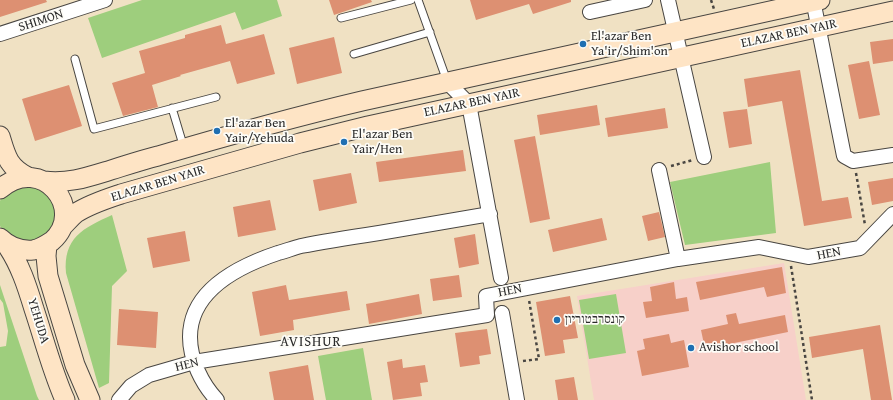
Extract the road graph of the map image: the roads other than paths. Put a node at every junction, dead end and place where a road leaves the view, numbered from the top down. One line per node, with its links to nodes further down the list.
1 (105, 0): 13 (street, SHIMON)
2 (411, 0): 9 (lane)
3 (418, 0): 11 (lane)
4 (645, 0): 8 (street)
5 (668, 0): 12 (street)
6 (816, 1): 10 (street); 12 (street, ELAZAR BEN YAIR)
7 (893, 11): 10 (street, ELAZAR BEN YAIR)
8 (590, 12)
9 (341, 18)
10 (818, 28): 15 (street, ELAZAR BEN YAIR); 23 (street)
11 (430, 32): 14 (lane); 17 (lane)
12 (676, 32): 15 (street); 17 (street, ELAZAR BEN YAIR)
13 (0, 34)
14 (354, 54)
15 (682, 57): 19 (street, ELAZAR BEN YAIR); 24 (street)
16 (75, 60): 20 (lane)
17 (447, 82): 19 (street); 22 (street, ELAZAR BEN YAIR)
18 (216, 97): 20 (lane)
19 (469, 104): 28 (street); 30 (street, ELAZAR BEN YAIR)
20 (172, 108): 22 (lane)
21 (0, 136): 26 (street)
22 (184, 148): 26 (street, ELAZAR BEN YAIR)
23 (893, 155)
24 (704, 157)
25 (659, 170): 33 (street)
26 (36, 179): 27 (street); 30 (street)
27 (0, 190)
28 (490, 214): 34 (street); 36 (street)
29 (893, 214): 33 (street, HEN)
30 (62, 227): 32 (street, ELAZAR BEN YAIR)
31 (3, 241): 32 (street); 37 (street, YEHUDA)
32 (47, 245): 38 (street, YEHUDA)
33 (678, 260): 36 (street, HEN)
34 (501, 278)
35 (502, 313): 41 (street)
36 (194, 362): 39 (street, HEN); 40 (street)
37 (65, 400)
38 (90, 400)
39 (119, 400)
40 (217, 400)
41 (517, 400)

